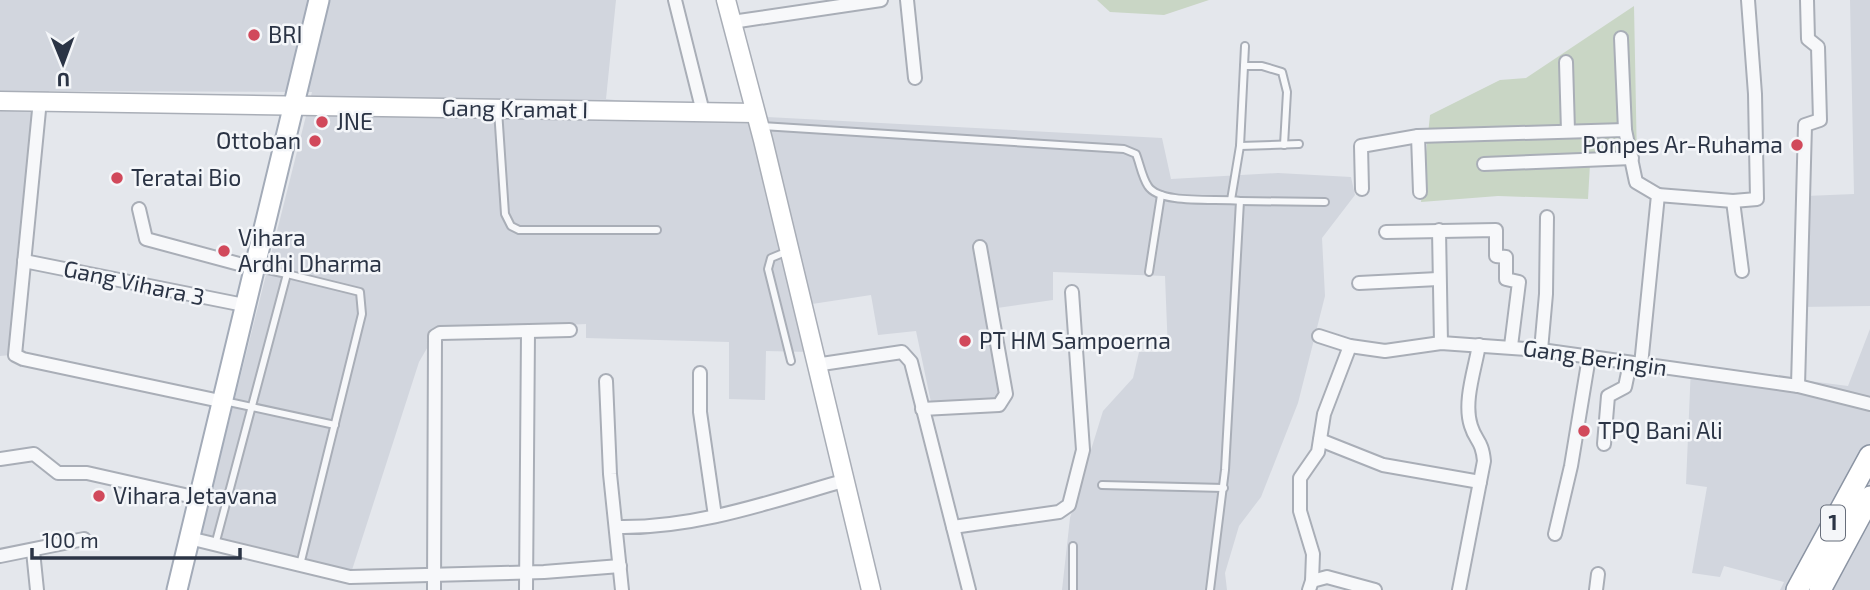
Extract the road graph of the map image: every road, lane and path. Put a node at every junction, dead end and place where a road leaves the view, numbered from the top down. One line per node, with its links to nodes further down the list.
1 (319, 0): 16 (main road)
2 (674, 0): 18 (street)
3 (726, 0): 8 (street)
4 (881, 0): 8 (street)
5 (907, 0): 13 (street)
6 (1748, 0): 34 (street)
7 (1807, 0): 66 (street)
8 (732, 22): 19 (street)
9 (1621, 38): 20 (street)
10 (1245, 46): 12 (lane)
11 (1566, 62): 21 (street)
12 (1244, 66): 24 (lane); 25 (lane)
13 (915, 78)
14 (40, 100): 15 (street, Gang Kramat I); 16 (street, Gang Kramat I); 43 (street)
15 (0, 102)
16 (295, 106): 17 (street, Gang Kramat I); 44 (main road)
17 (498, 109): 18 (street, Gang Kramat I); 38 (lane)
18 (703, 112): 19 (street, Gang Kramat I)
19 (757, 120): 30 (lane); 42 (street)
20 (1625, 130): 21 (street); 26 (street)
21 (1568, 131): 22 (street)
22 (1418, 136): 28 (street); 29 (street)
23 (1299, 144): 24 (lane)
24 (1284, 145): 25 (lane)
25 (1240, 146): 32 (lane)
26 (1632, 158): 27 (street); 31 (street)
27 (1484, 164)
28 (1362, 189)
29 (1420, 192)
30 (1161, 195): 32 (lane); 46 (lane)
31 (1658, 195): 34 (street); 62 (street)
32 (1231, 200): 33 (lane)
33 (1240, 201): 35 (lane); 79 (lane)
34 (1733, 201): 45 (street)
35 (1325, 202)
36 (139, 209): 44 (street)
37 (1547, 217): 59 (street)
38 (657, 230)
39 (1439, 230): 40 (street); 48 (street); 58 (street)
40 (1386, 232)
41 (980, 247): 70 (street)
42 (788, 250): 61 (lane); 63 (street)
43 (24, 261): 51 (street, Gang Vihara 3); 67 (street)
44 (254, 268): 47 (lane); 51 (main road)
45 (1742, 271)
46 (1149, 272)
47 (287, 274): 69 (lane); 71 (lane)
48 (1438, 279): 49 (street); 55 (street)
49 (1359, 282)
50 (1072, 292): 84 (street)
51 (244, 305): 67 (main road)
52 (570, 330): 53 (street)
53 (528, 332): 94 (street); 95 (street)
54 (1319, 336): 57 (street, Gang Beringin)
55 (1441, 343): 56 (street, Gang Beringin); 57 (street, Gang Beringin)
56 (1479, 345): 58 (street, Gang Beringin); 77 (street)
57 (1350, 346): 72 (street)
58 (1511, 346): 59 (street, Gang Beringin)
59 (1541, 350): 60 (street, Gang Beringin)
60 (1589, 357): 62 (street, Gang Beringin); 85 (street)
61 (791, 361)
62 (1636, 364): 66 (street, Gang Beringin); 73 (street)
63 (815, 365): 70 (street); 76 (street)
64 (700, 373): 82 (street)
65 (606, 381): 83 (street)
66 (1798, 386): 68 (street, Gang Beringin)
67 (220, 401): 69 (lane); 81 (main road)
68 (1870, 404)
69 (251, 408): 71 (lane); 88 (lane)
70 (922, 409): 84 (street)
71 (335, 425): 92 (lane)
72 (1320, 440): 77 (street); 97 (street)
73 (1604, 444)
74 (1870, 456): 110 (highway, 1)
75 (0, 459): 81 (street)
76 (844, 481): 82 (street); 103 (street)
77 (1480, 482): 108 (street)
78 (1102, 485): 79 (lane)
79 (1224, 488): 106 (lane)
80 (1870, 497): 111 (highway, 1)
81 (198, 498): 86 (main road)
82 (715, 516): 83 (street)
83 (616, 527): 93 (street)
84 (953, 527): 104 (street)
85 (1555, 534)
86 (189, 538): 88 (street); 99 (main road)
87 (84, 539): 90 (street)
88 (215, 545): 92 (street)
89 (1073, 546): 105 (lane)
90 (33, 551): 91 (street); 98 (street)
91 (0, 556)
92 (300, 565): 95 (street)
93 (620, 566): 94 (street); 102 (street)
94 (526, 571): 95 (street); 101 (street)
95 (433, 572): 100 (street)
96 (1598, 574): 109 (street)
97 (1310, 585): 107 (street)
98 (37, 590)
99 (177, 590)
100 (434, 590)
101 (526, 590)
102 (622, 590)
103 (871, 590)
104 (970, 590)
105 (1073, 590)
106 (1210, 590)
107 (1375, 590)
108 (1459, 590)
109 (1596, 590)
110 (1797, 590)
111 (1820, 590)

